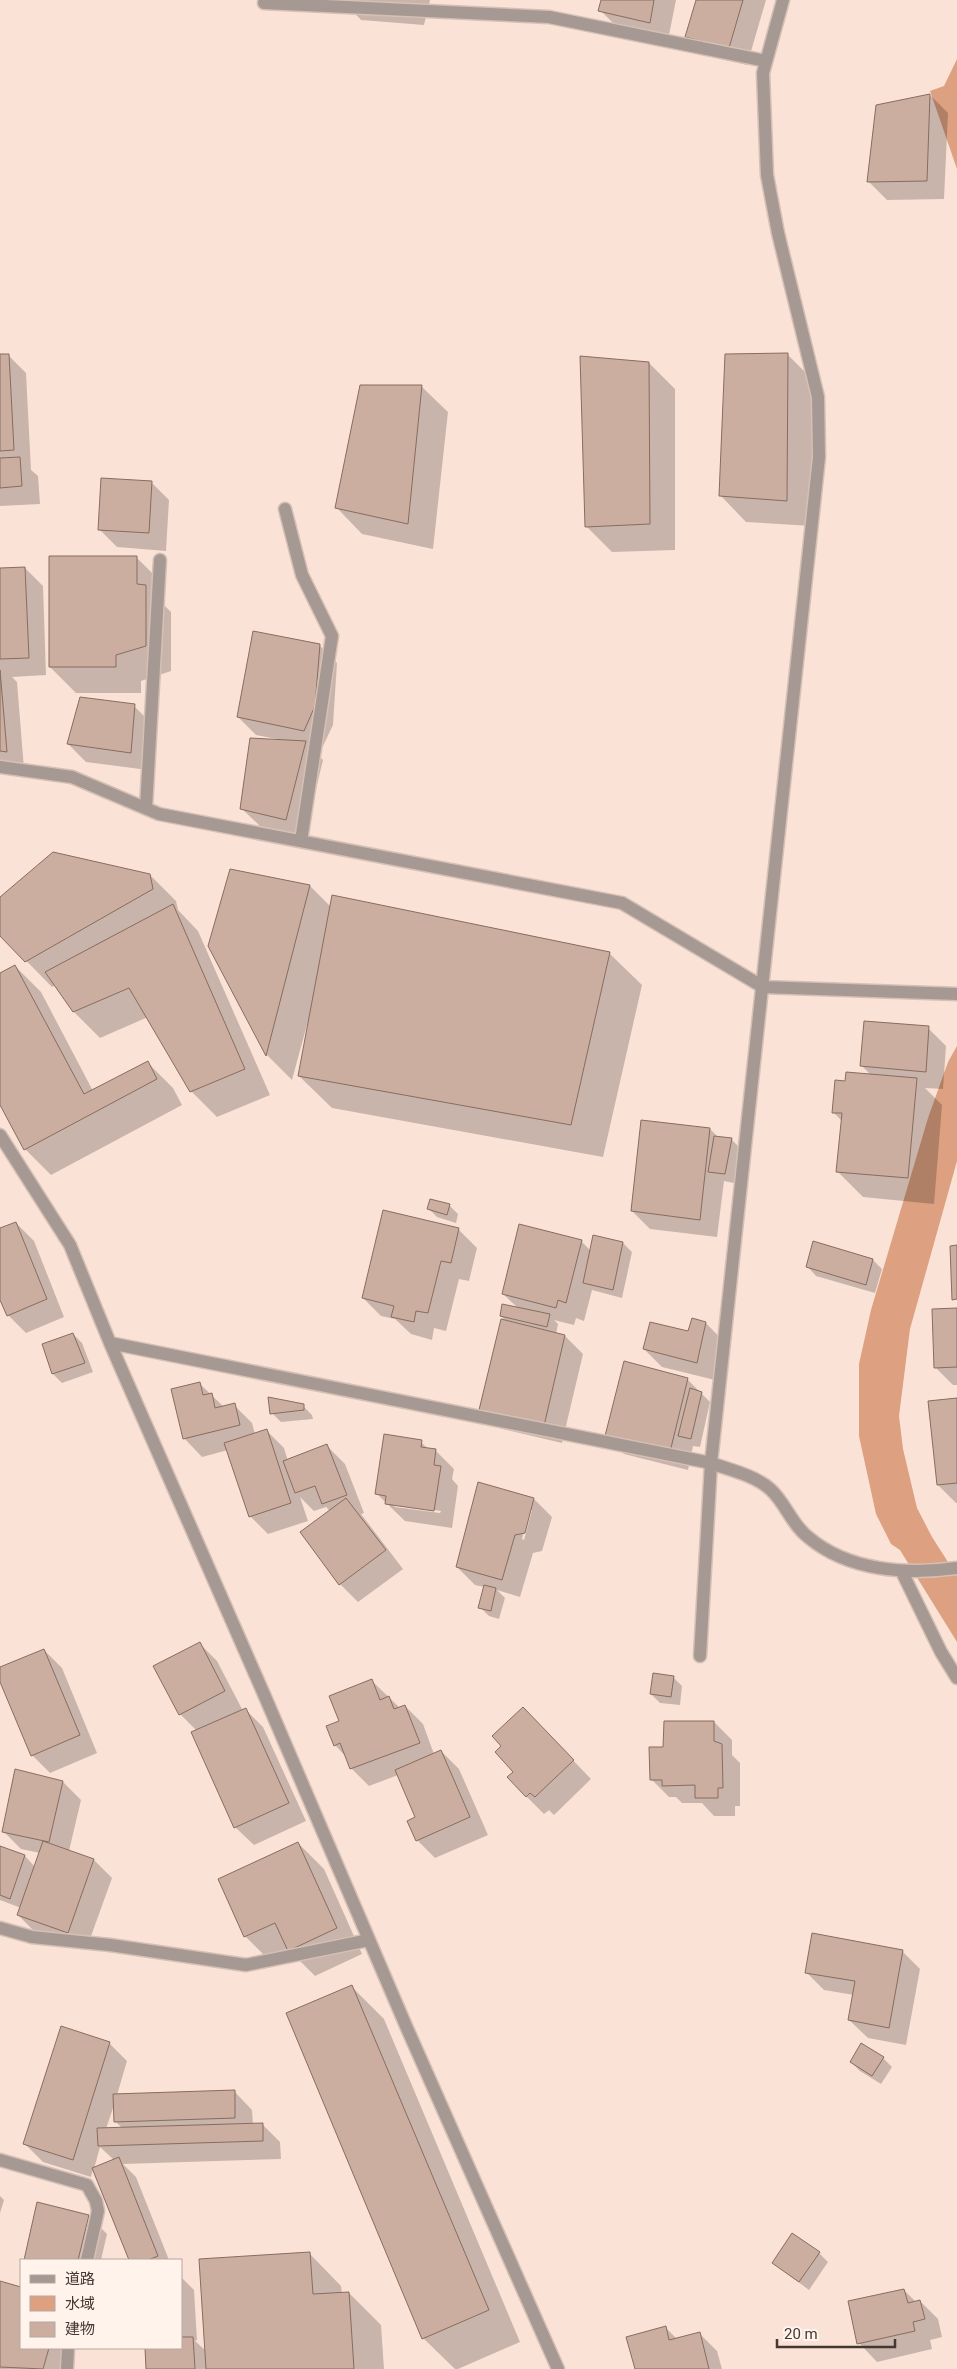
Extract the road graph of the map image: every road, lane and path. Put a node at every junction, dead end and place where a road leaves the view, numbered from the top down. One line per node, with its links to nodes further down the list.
1 (783, 0): 3 (street)
2 (264, 3): 3 (street)
3 (766, 62): 9 (street)
4 (285, 509): 8 (street)
5 (160, 560): 7 (street)
6 (0, 767): 7 (street)
7 (146, 808): 8 (street)
8 (301, 841): 9 (street)
9 (763, 987): 10 (street); 13 (street)
10 (957, 994)
11 (0, 1135): 12 (street)
12 (110, 1343): 13 (street); 19 (street)
13 (711, 1463): 15 (street); 16 (street)
14 (957, 1568): 15 (street)
15 (902, 1572): 17 (street)
16 (700, 1656)
17 (957, 1678)
18 (0, 1928): 19 (street)
19 (370, 1940): 24 (street)
20 (0, 2160): 21 (street)
21 (87, 2259)
22 (68, 2349): 23 (street)
23 (67, 2369)
24 (558, 2369)

